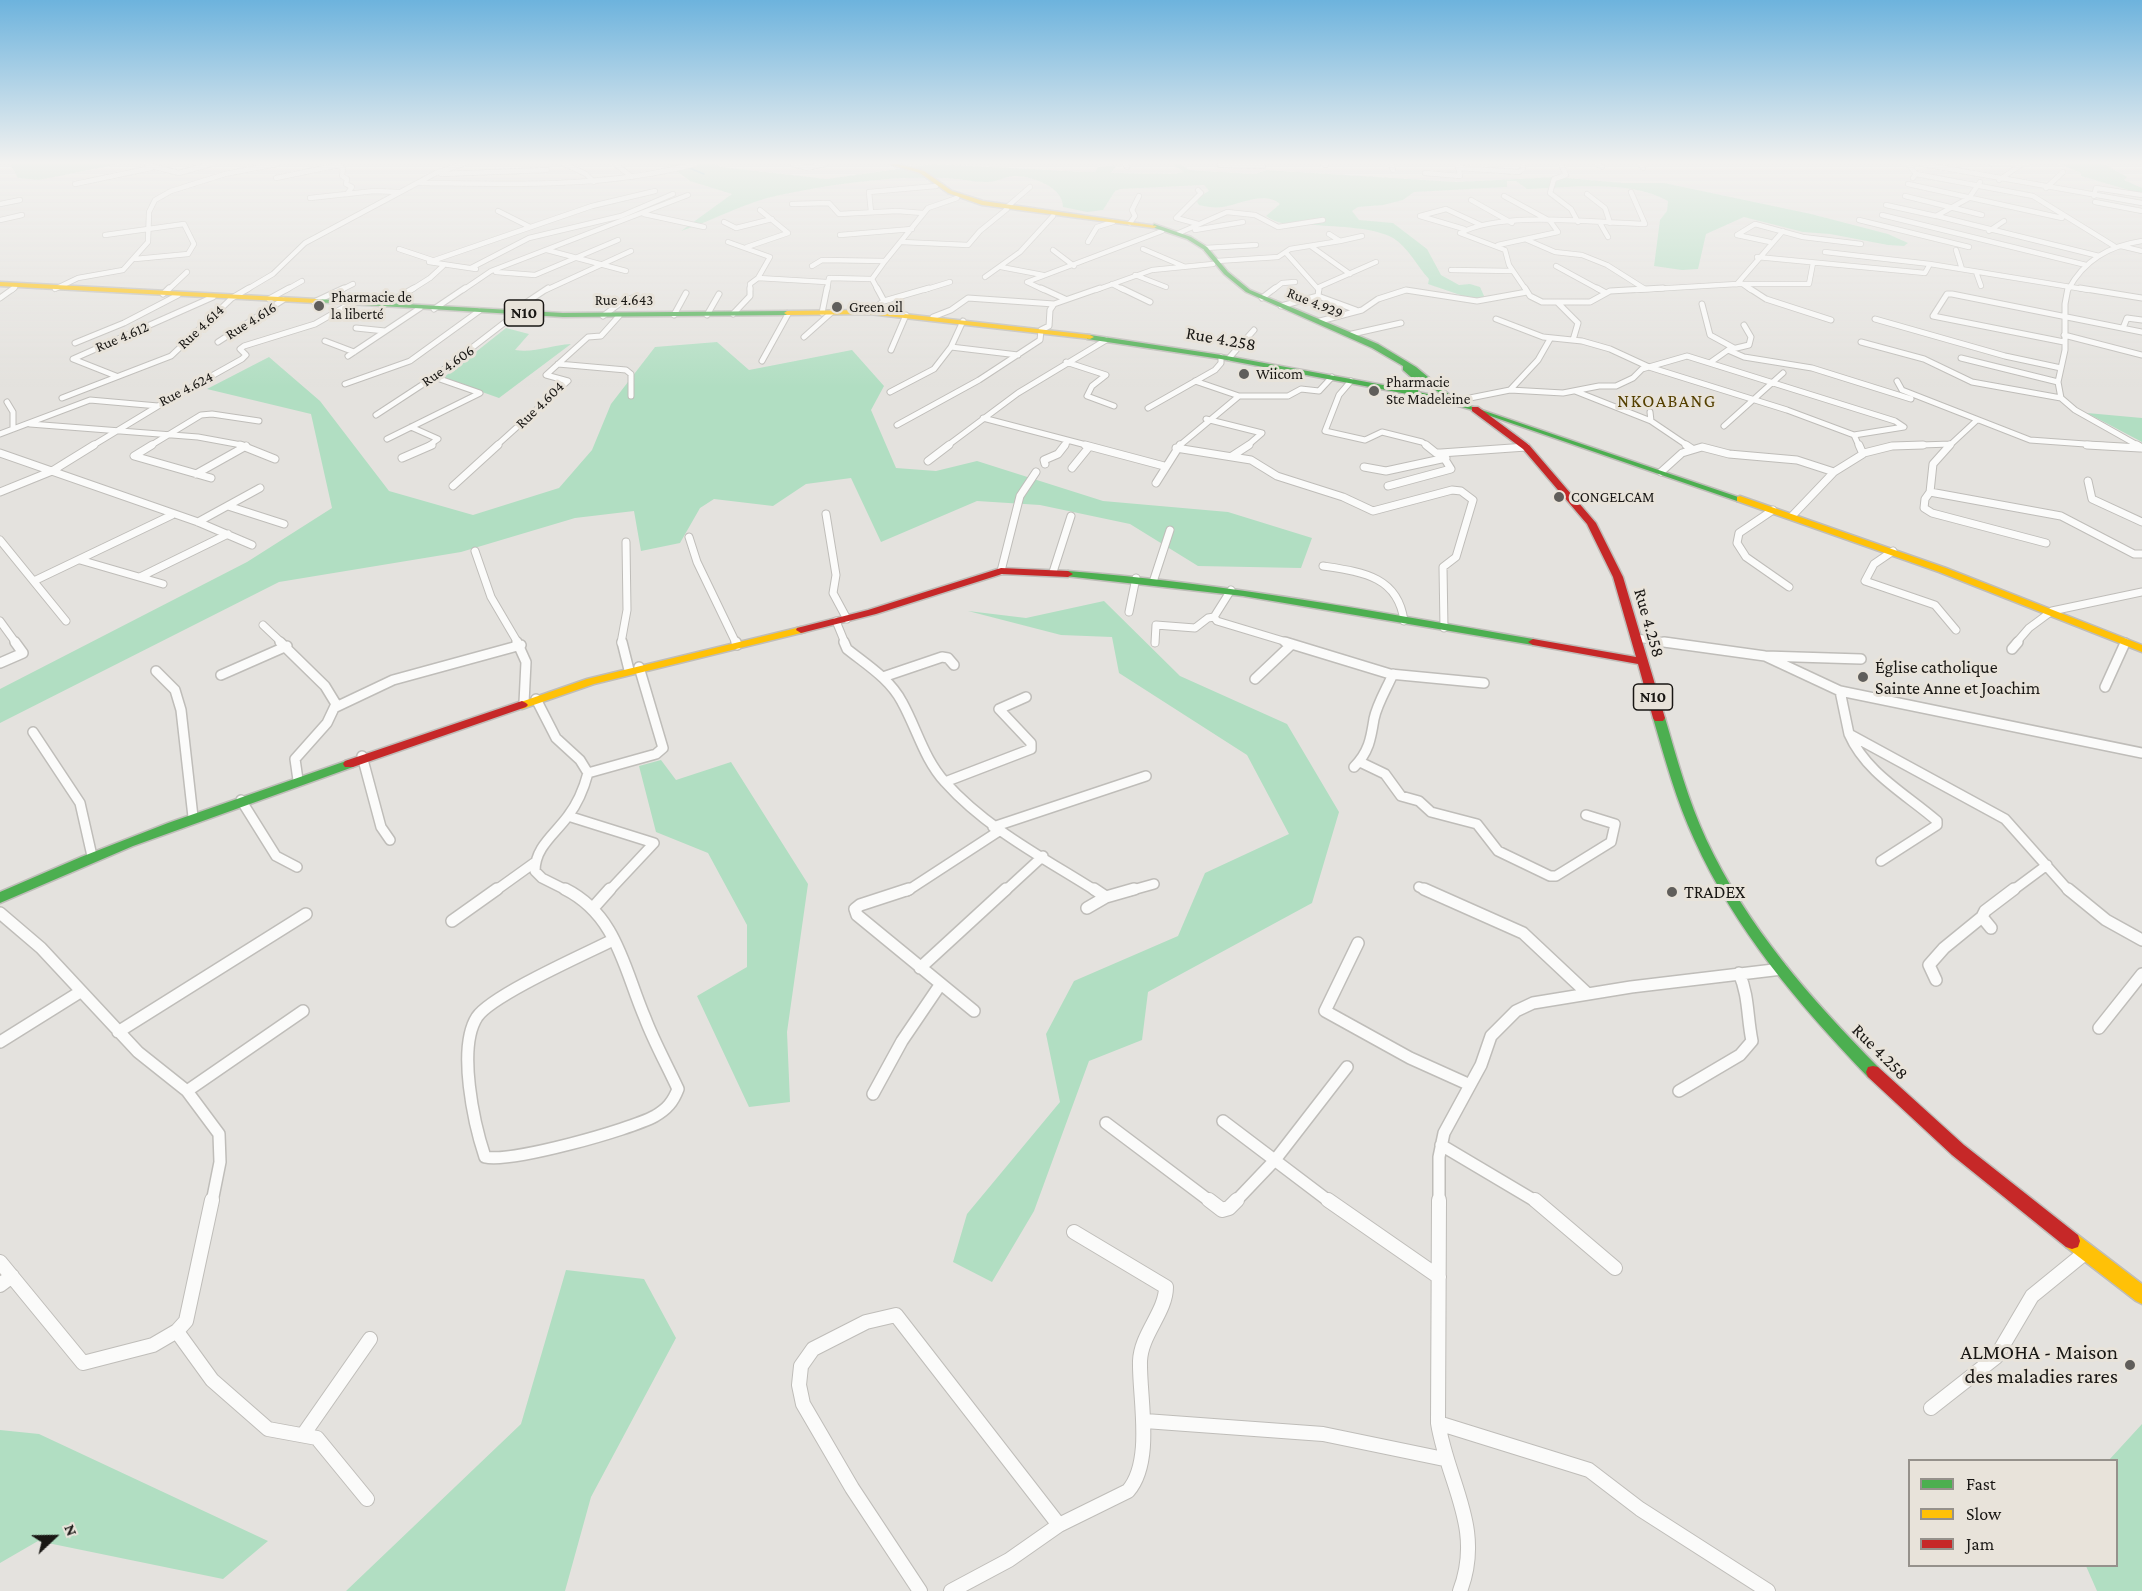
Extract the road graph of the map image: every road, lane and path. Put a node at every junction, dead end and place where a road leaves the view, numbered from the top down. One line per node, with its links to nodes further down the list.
1 (148, 238): 56 (street)
2 (193, 238): 56 (street)
3 (314, 238): 109 (street, Rue 4.614)
4 (498, 238): 57 (street)
5 (508, 238): 29 (street)
6 (531, 238): 29 (street)
7 (579, 238): 46 (street)
8 (773, 238): 40 (street)
9 (905, 238): 32 (street)
10 (974, 238): 32 (street)
11 (1033, 238): 70 (street)
12 (1090, 238): 33 (street)
13 (1144, 238): 67 (street)
14 (1180, 238): 59 (main road)
15 (1190, 238): 43 (main road, Rue 4.929)
16 (1335, 238): 34 (street)
17 (1354, 238): 34 (street)
18 (1472, 238): 38 (street)
19 (1529, 238): 27 (street)
20 (1752, 238): 35 (street)
21 (1774, 238): 35 (street)
22 (1826, 238): 36 (street)
23 (1933, 238): 42 (street)
24 (1985, 238): 64 (street)
25 (2025, 238): 53 (street)
26 (2102, 238): 39 (street)
27 (1525, 239): 38 (street); 98 (street)
28 (618, 240): 54 (street)
29 (520, 241): 71 (street)
30 (2142, 241): 39 (street)
31 (728, 242): 40 (street)
32 (902, 242): 58 (street)
33 (1088, 242)
34 (1340, 242): 41 (street)
35 (1770, 242): 55 (street)
36 (1861, 244)
37 (1256, 245): 43 (street)
38 (1498, 245): 75 (street)
39 (2115, 245): 49 (street); 53 (street)
40 (747, 247): 83 (street)
41 (1312, 247): 52 (street); 79 (street)
42 (1969, 247)
43 (1205, 248): 59 (main road, Rue 4.929)
44 (399, 249): 57 (street)
45 (1143, 249): 68 (street)
46 (547, 250): 54 (street); 74 (street)
47 (1053, 250): 67 (street)
48 (1956, 250): 72 (street)
49 (2142, 251)
50 (631, 252): 62 (street, Rue 4.606)
51 (1826, 252): 63 (street)
52 (1287, 254): 59 (street); 95 (street)
53 (2099, 256): 64 (street)
54 (574, 257): 62 (street); 74 (street)
55 (1757, 257): 61 (street); 91 (street)
56 (135, 259): 97 (street)
57 (432, 260): 65 (street)
58 (885, 261): 66 (street); 84 (street)
59 (1215, 262): 68 (street); 110 (main road, Rue 4.929); 192 (main road)
60 (1376, 262): 79 (street)
61 (1813, 262): 63 (street); 91 (street)
62 (600, 264): 76 (street); 129 (street, Rue 4.606)
63 (1930, 264): 72 (street)
64 (2086, 265): 96 (street)
65 (443, 266): 71 (street); 122 (street)
66 (812, 266)
67 (1074, 266): 81 (street)
68 (1183, 266): 80 (street)
69 (1556, 266): 101 (street)
70 (1001, 267): 81 (street); 82 (street)
71 (471, 268): 74 (street)
72 (1962, 269): 77 (street)
73 (1451, 270): 75 (street)
74 (491, 271): 125 (street)
75 (1513, 271): 99 (street)
76 (626, 272)
77 (1976, 272): 93 (street); 96 (street)
78 (187, 273): 102 (street)
79 (1350, 274): 95 (street)
80 (1136, 275): 90 (street); 94 (street)
81 (1044, 276): 113 (street)
82 (985, 277)
83 (758, 278): 86 (street); 131 (street)
84 (872, 279): 86 (street); 115 (street)
85 (302, 281): 112 (street)
86 (826, 282): 130 (street)
87 (950, 282): 115 (street)
88 (1295, 282): 110 (street)
89 (353, 284): 116 (street)
90 (1112, 284): 113 (street); 117 (street)
91 (1739, 284): 98 (street); 142 (street)
92 (8, 286): 97 (main road, Rue 4.643 / N10); 108 (street)
93 (1981, 286)
94 (1166, 287)
95 (1319, 287): 105 (street)
96 (2068, 288): 111 (street); 136 (street)
97 (55, 289): 102 (main road, Rue 4.643 / N10)
98 (1645, 289): 101 (street)
99 (1527, 292): 118 (street); 126 (street)
100 (686, 293): 133 (street)
101 (1606, 293): 118 (street)
102 (163, 294): 104 (main road, Rue 4.643 / N10)
103 (718, 294): 134 (street)
104 (178, 295): 106 (main road, Rue 4.643 / N10); 163 (street)
105 (1318, 296): 123 (street); 126 (street)
106 (213, 297): 109 (main road, Rue 4.643 / N10); 180 (street, Rue 4.612)
107 (635, 297): 137 (street)
108 (0, 298)
109 (232, 298): 112 (main road, Rue 4.643 / N10); 180 (street, Rue 4.614)
110 (1262, 298): 123 (main road, Rue 4.929)
111 (2142, 298)
112 (269, 299): 114 (main road, Rue 4.643 / N10)
113 (1065, 299): 119 (street)
114 (283, 300): 116 (main road, Rue 4.643 / N10); 161 (street, Rue 4.616)
115 (884, 301): 128 (street)
116 (314, 302): 121 (main road, Rue 4.643 / N10)
117 (1150, 303)
118 (1558, 303): 159 (street)
119 (1054, 304): 139 (street); 150 (street)
120 (1702, 304): 165 (street)
121 (348, 305): 122 (main road, Rue 4.643 / N10); 200 (street, Rue 4.624)
122 (382, 306): 124 (main road, Rue 4.643 / N10)
123 (1281, 306): 145 (main road, Rue 4.929)
124 (420, 309): 125 (main road, Rue 4.643 / N10); 152 (street)
125 (434, 309): 127 (main road, Rue 4.643 / N10)
126 (1356, 310): 145 (street)
127 (479, 311): 129 (main road, Rue 4.643 / N10); 188 (street)
128 (868, 312): 130 (main road, Rue 4.643 / N10); 135 (main road, Rue 4.643 / N10)
129 (515, 313): 137 (main road, Rue 4.643 / N10); 181 (street, Rue 4.606)
130 (827, 313): 132 (main road, Rue 4.643 / N10); 155 (street)
131 (733, 314): 132 (main road, Rue 4.643 / N10); 134 (main road, Rue 4.643 / N10)
132 (788, 314): 173 (street)
133 (674, 315): 134 (main road, Rue 4.643 / N10); 138 (main road, Rue 4.643 / N10)
134 (706, 315)
135 (906, 315): 139 (main road, Rue 4.643 / N10); 166 (street)
136 (2064, 315): 149 (street); 156 (street); 156 (street)
137 (603, 316): 138 (main road, Rue 4.643 / N10)
138 (619, 316): 176 (street, Rue 4.604)
139 (933, 317): 144 (main road, Rue 4.643 / N10)
140 (1496, 319): 157 (street)
141 (1875, 319): 178 (street)
142 (1831, 320)
143 (2142, 320): 149 (street)
144 (963, 321): 150 (main road, Rue 4.643 / N10); 164 (street)
145 (1320, 321): 154 (main road, Rue 4.929)
146 (1401, 323): 154 (street)
147 (1744, 325): 165 (street)
148 (356, 328): 152 (street)
149 (2122, 328): 153 (street)
150 (1041, 330): 158 (main road, Rue 4.258 / N10); 168 (street)
151 (1254, 330): 171 (street)
152 (385, 332): 167 (street)
153 (2142, 332)
154 (1352, 334): 198 (main road, Rue 4.929)
155 (804, 337)
156 (2064, 338): 169 (street); 178 (street)
157 (1550, 339): 159 (street); 189 (street)
158 (1106, 340): 171 (main road, Rue 4.258 / N10); 174 (street)
159 (1573, 340): 177 (street)
160 (325, 341): 167 (street)
161 (218, 342)
162 (1861, 342): 196 (street)
163 (75, 343)
164 (951, 348): 168 (street); 190 (street)
165 (1731, 349): 175 (street); 205 (street)
166 (891, 350)
167 (354, 352): 170 (street)
168 (1018, 355): 213 (street)
169 (2142, 355)
170 (348, 356)
171 (1225, 357): 182 (main road, Rue 4.258 / N10); 183 (street)
172 (1961, 358): 187 (street)
173 (762, 361)
174 (1066, 362): 201 (street); 207 (street)
175 (1711, 362): 177 (street); 186 (street)
176 (558, 364): 193 (street); 249 (street, Rue 4.604)
177 (1649, 367): 191 (street); 197 (street)
178 (2061, 368): 187 (street)
179 (1783, 373): 186 (street)
180 (116, 376): 195 (street)
181 (434, 377): 206 (street, Rue 4.606); 215 (street)
182 (1332, 378): 184 (main road, Rue 4.258 / N10); 194 (street)
183 (1195, 381): 194 (street); 202 (street)
184 (1351, 381): 192 (main road, Rue 4.258 / N10); 233 (street)
185 (1897, 381): 205 (street)
186 (1774, 382): 197 (street); 220 (street)
187 (2058, 382): 196 (street)
188 (345, 384)
189 (1510, 390): 191 (street); 198 (street)
190 (890, 392)
191 (1575, 392): 211 (street)
192 (1414, 393): 198 (main road, Rue 4.258 / N10)
193 (631, 396)
194 (1239, 396): 208 (street)
195 (62, 398)
196 (2061, 398): 228 (street)
197 (1751, 399): 214 (street); 220 (street)
198 (1455, 401): 203 (main road, Rue 4.258 / N10)
199 (8, 402): 216 (street)
200 (158, 406): 212 (street, Rue 4.624); 217 (street)
201 (1114, 406)
202 (1148, 408)
203 (1479, 410): 227 (main road, Rue 4.258 / N10); 243 (main road)
204 (1650, 412): 211 (street)
205 (1963, 414): 209 (street)
206 (376, 415)
207 (983, 418): 222 (street); 236 (street)
208 (1206, 419): 226 (street); 232 (street)
209 (1977, 420): 223 (street); 228 (street)
210 (259, 421): 219 (street)
211 (1651, 421): 229 (street)
212 (28, 424): 216 (street, Rue 4.624); 217 (street)
213 (897, 425)
214 (1724, 426)
215 (411, 427): 221 (street); 234 (street)
216 (12, 429): 218 (street, Rue 4.624)
217 (117, 432): 219 (street); 241 (street)
218 (0, 434)
219 (171, 434): 224 (street); 245 (street)
220 (1854, 435): 231 (street)
221 (387, 439)
222 (1068, 441): 225 (street); 237 (street)
223 (1951, 444): 231 (street); 253 (street)
224 (246, 446): 235 (street); 245 (street)
225 (1089, 447): 238 (street); 240 (street)
226 (1176, 447): 232 (street); 238 (street)
227 (1526, 447): 233 (street); 297 (main road, Rue 4.258 / N10)
228 (2142, 448)
229 (1692, 449): 243 (street); 244 (street)
230 (0, 453): 241 (street)
231 (1864, 453): 244 (street)
232 (1232, 456): 293 (street)
233 (1444, 456): 239 (street); 250 (street)
234 (402, 458)
235 (275, 459)
236 (928, 461)
237 (1045, 464)
238 (1164, 466): 248 (street)
239 (1364, 467)
240 (1072, 468)
241 (52, 471): 252 (street); 257 (street)
242 (1036, 472): 275 (street)
243 (1661, 472): 255 (main road)
244 (1834, 472): 259 (street)
245 (196, 474): 246 (street)
246 (211, 478)
247 (2088, 481): 261 (street)
248 (1156, 483)
249 (453, 486)
250 (1388, 486)
251 (260, 488): 254 (street)
252 (0, 492)
253 (1930, 492): 268 (street); 272 (street)
254 (228, 506): 260 (street); 262 (street)
255 (1773, 510): 259 (main road); 282 (street)
256 (826, 514): 288 (street)
257 (172, 515): 260 (street); 273 (street)
258 (1071, 516): 276 (street)
259 (1792, 516): 271 (main road)
260 (198, 522): 264 (street)
261 (2142, 522)
262 (284, 524)
263 (1170, 530): 279 (street)
264 (228, 534): 269 (street); 277 (street)
265 (689, 537): 302 (street)
266 (0, 540): 280 (street)
267 (626, 542): 311 (street)
268 (2046, 543)
269 (252, 545)
270 (475, 551): 301 (street)
271 (1893, 551): 285 (main road); 294 (street)
272 (2142, 554)
273 (80, 560): 277 (street); 280 (street)
274 (1323, 566): 291 (street)
275 (1001, 571): 276 (main road); 288 (main road)
276 (1053, 572): 278 (main road)
277 (140, 578): 281 (street)
278 (1136, 578): 279 (main road); 286 (street)
279 (1154, 579): 283 (main road)
280 (36, 580): 290 (street)
281 (164, 584)
282 (1790, 587)
283 (1231, 590): 287 (street); 291 (main road)
284 (2142, 592): 285 (street)
285 (2052, 611): 299 (main road); 304 (street)
286 (1130, 612)
287 (1214, 617): 298 (street); 300 (street)
288 (841, 620): 302 (main road); 315 (street)
289 (0, 621): 295 (street)
290 (66, 621)
291 (1404, 621): 293 (main road)
292 (263, 624): 303 (street)
293 (1444, 628): 308 (main road)
294 (1956, 630)
295 (10, 633): 296 (street); 309 (street)
296 (0, 638)
297 (1636, 638): 306 (street); 308 (main road, Rue 4.258 / N10)
298 (1155, 643)
299 (2125, 643): 305 (main road); 318 (street)
300 (1292, 644): 313 (street); 316 (street)
301 (521, 645): 321 (street); 322 (street)
302 (737, 645): 311 (main road)
303 (287, 646): 314 (street); 322 (street)
304 (2012, 649)
305 (2142, 649)
306 (1765, 657): 307 (street); 319 (street)
307 (1861, 659)
308 (1641, 661): 358 (main road, Rue 4.258 / N10)
309 (0, 663)
310 (954, 665): 315 (street)
311 (634, 669): 321 (main road); 327 (street)
312 (156, 671): 334 (street)
313 (1393, 674): 317 (street); 332 (street)
314 (221, 675)
315 (883, 677): 330 (street)
316 (1255, 679)
317 (1484, 683)
318 (2105, 687)
319 (1840, 691): 324 (street); 325 (street)
320 (1026, 697): 330 (street)
321 (530, 701): 326 (main road); 327 (street)
322 (336, 707): 329 (street)
323 (33, 732): 337 (street)
324 (1849, 734): 339 (street); 341 (street)
325 (2142, 753)
326 (363, 756): 329 (main road); 336 (street)
327 (588, 773): 333 (street)
328 (1146, 776): 335 (street)
329 (298, 780): 331 (main road)
330 (945, 782): 335 (street)
331 (241, 800): 334 (main road); 342 (street)
332 (1586, 815)
333 (568, 816): 340 (street); 347 (street)
334 (192, 817): 337 (main road)
335 (996, 829): 338 (street); 357 (street)
336 (390, 840)
337 (92, 856): 346 (main road)
338 (1043, 856): 345 (street); 357 (street)
339 (1881, 861)
340 (534, 863): 347 (street); 352 (street)
341 (2047, 865): 351 (street); 355 (street)
342 (297, 867)
343 (1154, 884): 345 (street)
344 (1419, 887): 364 (street)
345 (1106, 897): 348 (street)
346 (0, 898)
347 (593, 908): 354 (street)
348 (1087, 908)
349 (0, 913): 363 (street)
350 (306, 914): 368 (street)
351 (1982, 917): 353 (street); 361 (street)
352 (452, 921)
353 (1991, 928)
354 (613, 940): 354 (street)
355 (2142, 940)
356 (1358, 943): 371 (street)
357 (920, 968): 362 (street)
358 (1782, 969): 359 (street); 380 (main road, Rue 4.258 / N10)
359 (1739, 973): 364 (street); 373 (street)
360 (2142, 974): 367 (street)
361 (1936, 980)
362 (940, 985): 366 (street); 374 (street)
363 (80, 992): 368 (street); 369 (street)
364 (1588, 994): 371 (street)
365 (303, 1011): 372 (street)
366 (974, 1011)
367 (2099, 1028)
368 (118, 1032): 372 (street)
369 (0, 1042)
370 (1347, 1067): 378 (street)
371 (1470, 1085): 377 (street)
372 (187, 1091): 387 (street)
373 (1679, 1091)
374 (873, 1094)
375 (1223, 1121): 378 (street)
376 (1106, 1123): 378 (street)
377 (1441, 1145): 382 (street); 384 (street)
378 (1275, 1160): 384 (street)
379 (1074, 1232): 390 (street)
380 (2086, 1252): 386 (main road, Rue 4.258 / N10); 389 (street)
381 (0, 1262): 383 (street)
382 (1615, 1268)
383 (12, 1276): 385 (street); 387 (street)
384 (1439, 1277): 391 (street)
385 (0, 1285)
386 (2142, 1295)
387 (178, 1333): 392 (street)
388 (370, 1340): 392 (street)
389 (1931, 1408)
390 (1145, 1420): 393 (street); 395 (street)
391 (1438, 1423): 393 (street); 399 (street)
392 (303, 1435): 394 (street)
393 (1444, 1460): 398 (street)
394 (367, 1499)
395 (1059, 1525): 396 (street); 397 (street)
396 (920, 1591)
397 (951, 1591)
398 (1460, 1591)
399 (1768, 1591)

